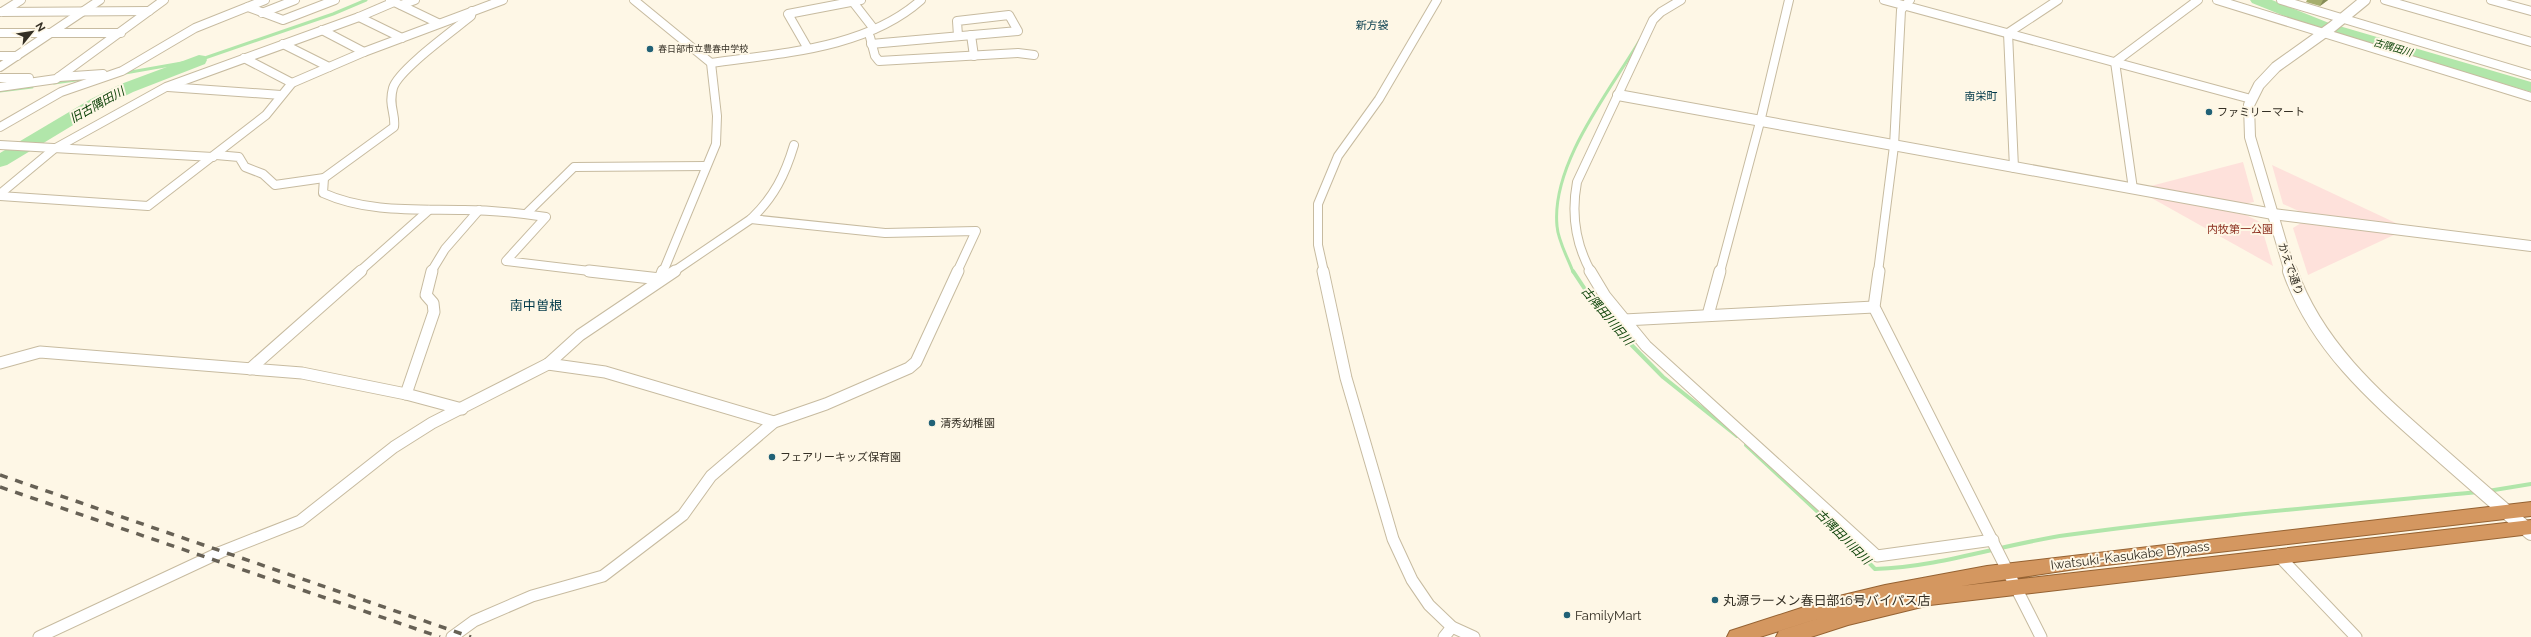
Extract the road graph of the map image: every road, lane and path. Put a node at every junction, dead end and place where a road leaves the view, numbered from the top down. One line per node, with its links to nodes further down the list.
1 (21, 0): 30 (street)
2 (100, 0): 31 (street)
3 (164, 0): 27 (street)
4 (265, 0): 26 (street)
5 (295, 0): 32 (street)
6 (335, 0): 32 (street)
7 (415, 0): 23 (street)
8 (503, 0): 28 (street)
9 (921, 0): 37 (street)
10 (1437, 0): 105 (street)
11 (1681, 0): 68 (street)
12 (1789, 0): 71 (street)
13 (1884, 0): 25 (street)
14 (2058, 0): 42 (street)
15 (2198, 0): 57 (street)
16 (2217, 0): 39 (street)
17 (2281, 0): 34 (street)
18 (2365, 0): 34 (street, かえで通り)
19 (2385, 0): 46 (street)
20 (2491, 0): 29 (street)
21 (638, 1): 56 (street)
22 (857, 1): 24 (street); 37 (street)
23 (395, 2): 33 (street); 35 (street)
24 (831, 3): 49 (street)
25 (1907, 3): 42 (street); 75 (street)
26 (248, 7): 32 (street); 60 (street)
27 (149, 11): 31 (street); 41 (street)
28 (472, 11): 35 (street); 80 (street)
29 (2531, 11)
30 (1, 12): 31 (street)
31 (83, 12): 38 (street)
32 (262, 13)
33 (359, 17): 36 (street); 45 (street)
34 (2342, 19): 39 (street, かえで通り); 61 (street)
35 (438, 23): 45 (street)
36 (322, 30): 47 (street); 50 (street)
37 (871, 30): 48 (street); 49 (street)
38 (52, 32): 40 (street); 41 (street); 53 (street)
39 (2326, 32): 69 (street); 70 (street, かえで通り)
40 (0, 33)
41 (121, 33): 63 (street)
42 (2008, 33): 57 (street); 79 (street)
43 (971, 35): 44 (street); 44 (street); 54 (street)
44 (958, 36): 48 (street)
45 (402, 38): 50 (street)
46 (2531, 42)
47 (283, 44): 55 (street); 59 (street)
48 (872, 44): 54 (street)
49 (807, 47): 56 (street)
50 (364, 52): 59 (street)
51 (1034, 55): 54 (street)
52 (0, 56): 53 (street)
53 (17, 56): 58 (street)
54 (974, 56)
55 (244, 58): 64 (street); 66 (street)
56 (711, 62): 78 (street)
57 (2115, 62): 70 (street); 81 (street)
58 (0, 67)
59 (329, 67): 64 (street)
60 (122, 71): 63 (street); 72 (street)
61 (2531, 75)
62 (0, 78): 63 (street)
63 (58, 78): 65 (street)
64 (292, 83): 67 (street)
65 (0, 87)
66 (166, 87): 67 (street); 76 (street)
67 (281, 95): 77 (street)
68 (1618, 95): 71 (street); 92 (street)
69 (2531, 97)
70 (2251, 99): 86 (street, かえで通り)
71 (1760, 122): 75 (street); 91 (street)
72 (0, 127)
73 (4, 145): 76 (street)
74 (794, 145): 87 (street)
75 (1894, 146): 79 (street); 90 (street)
76 (54, 149): 77 (street); 82 (street)
77 (214, 156): 80 (street); 82 (street)
78 (706, 166): 85 (street); 89 (street)
79 (2014, 168): 81 (street)
80 (324, 178): 83 (street)
81 (2134, 189): 86 (street)
82 (0, 195)
83 (429, 210): 84 (street); 95 (street)
84 (479, 210): 85 (street); 96 (street)
85 (527, 213): 89 (street)
86 (2274, 214): 88 (street); 100 (street, かえで通り)
87 (750, 219): 89 (street); 98 (street)
88 (2531, 246)
89 (660, 279): 94 (street)
90 (1874, 306): 91 (street); 102 (street)
91 (1708, 315): 92 (street)
92 (1624, 320): 102 (street)
93 (0, 363): 95 (street)
94 (548, 364): 97 (street); 98 (street)
95 (250, 369): 96 (street)
96 (406, 394): 97 (street)
97 (462, 409): 106 (street)
98 (774, 422): 107 (street)
99 (2531, 509): 100 (highway, Iwatsuki-Kasukabe Bypass)
100 (2506, 512): 101 (street, かえで通り); 104 (highway, Iwatsuki-Kasukabe Bypass)
101 (2529, 529): 103 (highway, Iwatsuki-Kasukabe Bypass)
102 (1993, 540): 104 (street)
103 (2278, 555): 104 (highway, Iwatsuki-Kasukabe Bypass); 113 (street)
104 (2010, 578): 110 (highway, Iwatsuki-Kasukabe Bypass); 111 (highway, Iwatsuki-Kasukabe Bypass); 112 (street)
105 (1452, 627): 108 (street); 109 (street)
106 (39, 637)
107 (452, 637)
108 (1444, 637)
109 (1474, 637)
110 (1737, 637)
111 (1786, 637)
112 (2041, 637)
113 (2356, 637)

